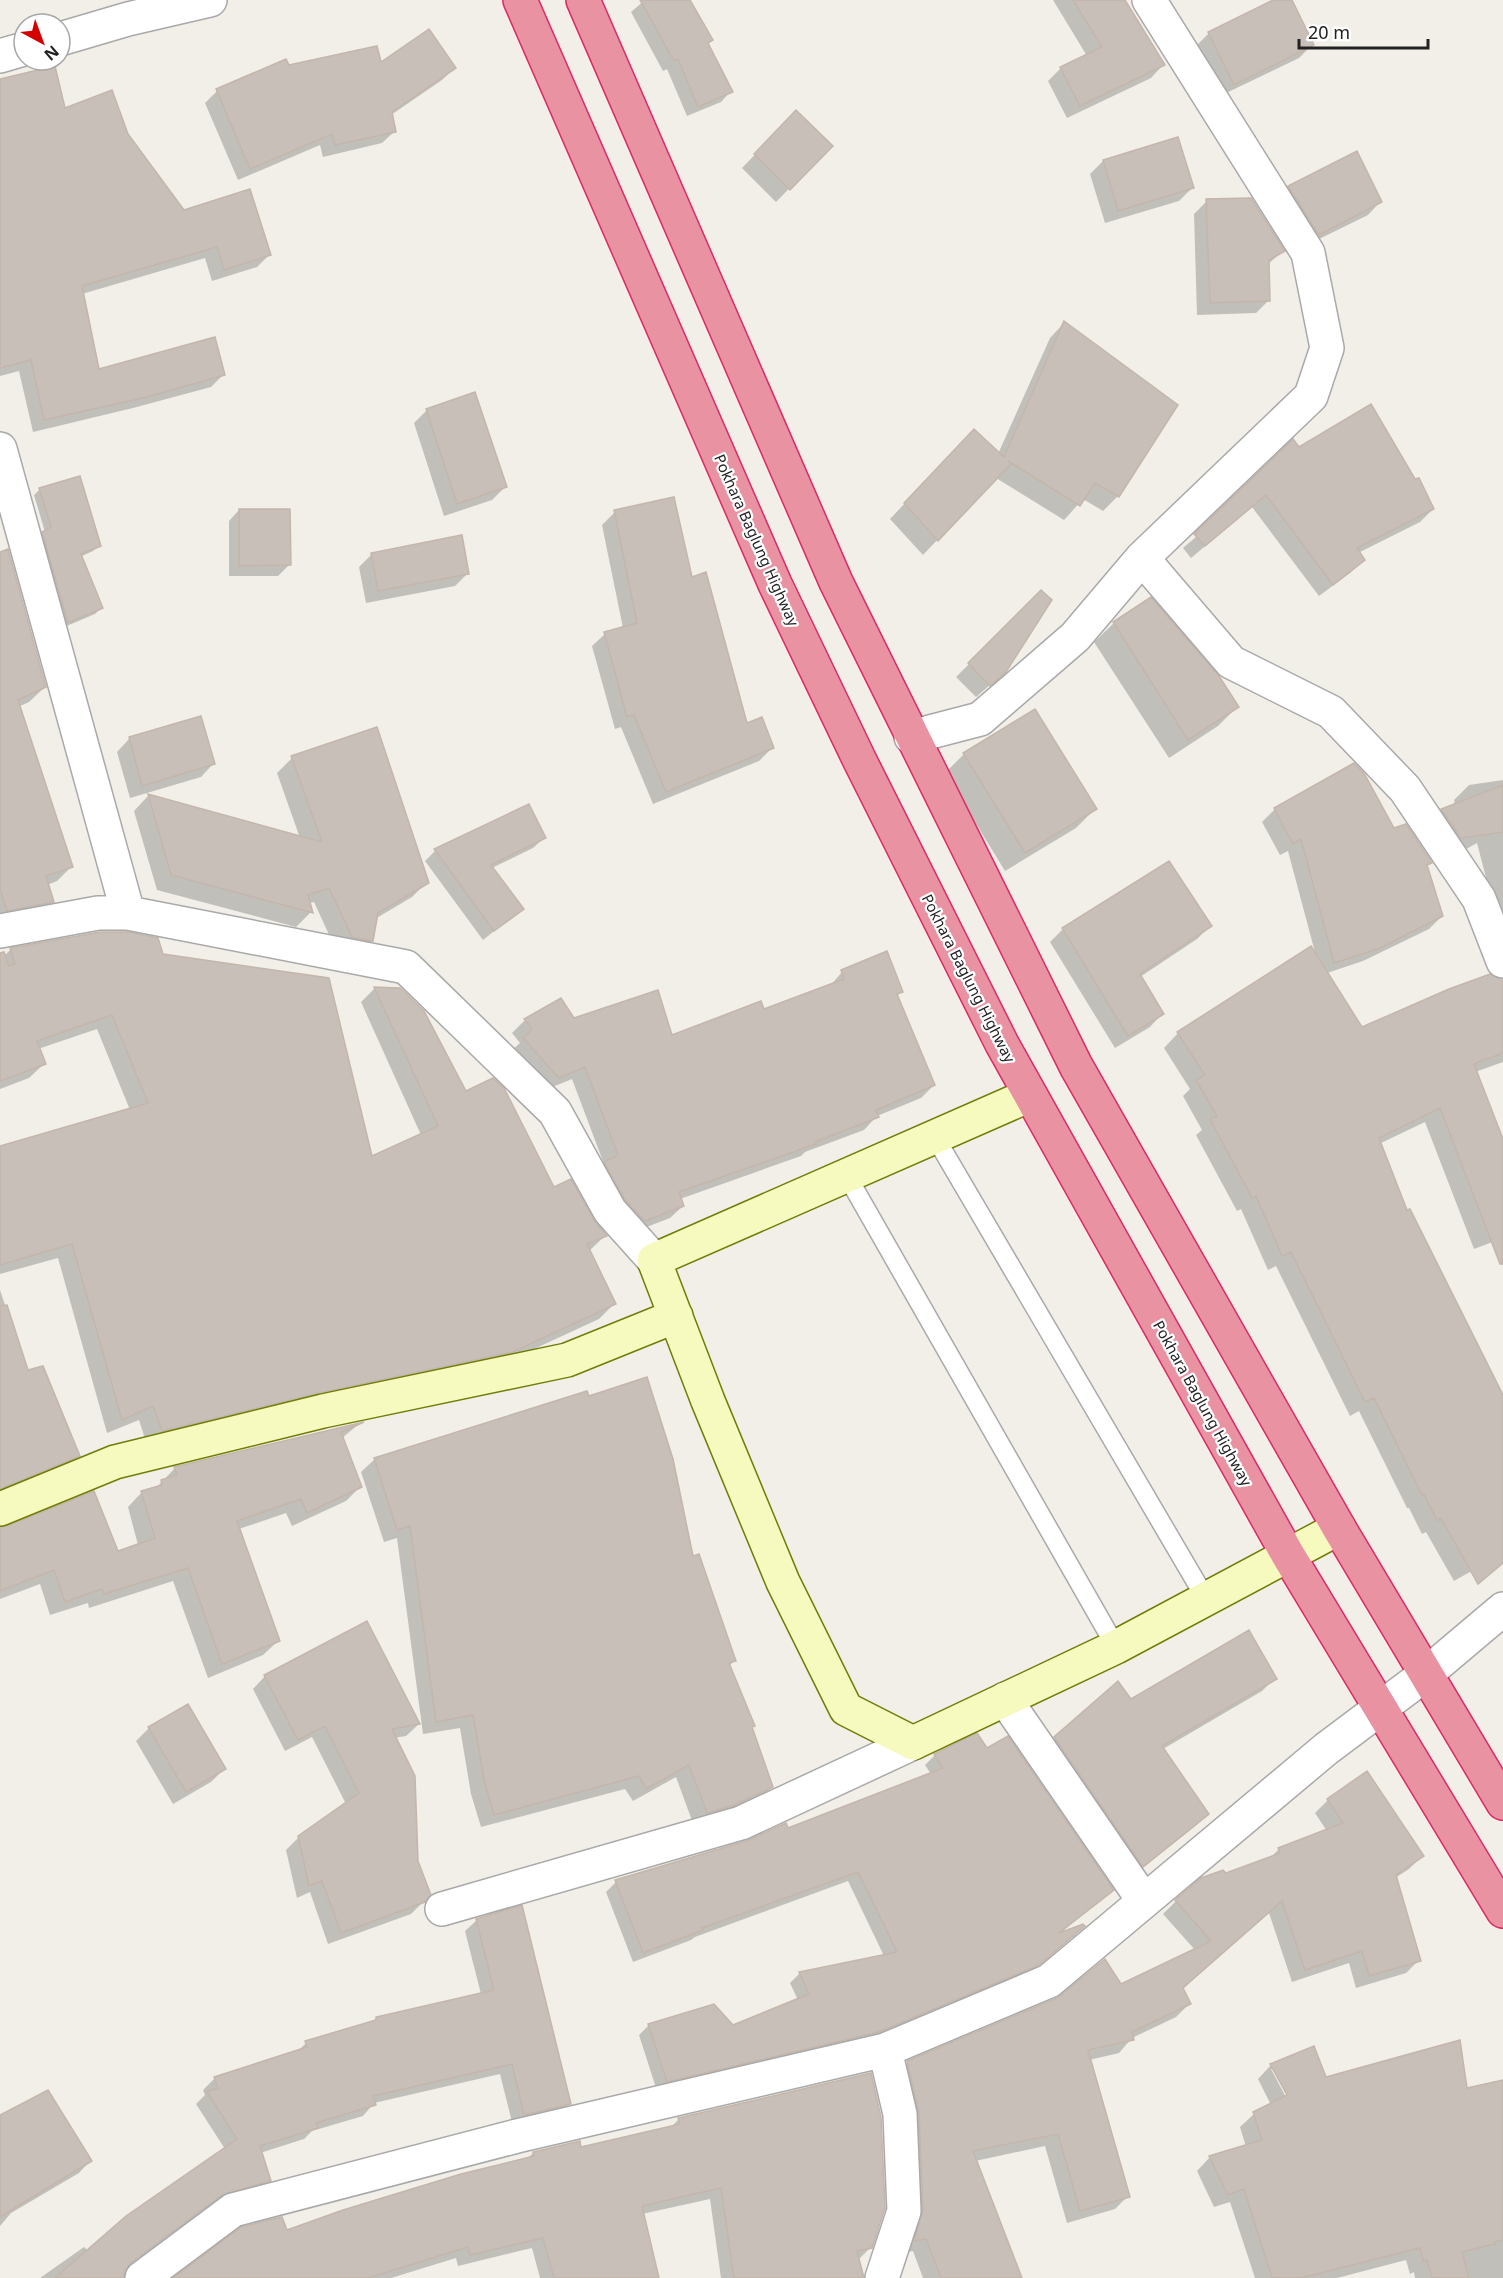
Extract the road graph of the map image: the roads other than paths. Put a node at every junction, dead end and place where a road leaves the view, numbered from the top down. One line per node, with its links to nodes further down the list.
1 (210, 0): 5 (street)
2 (520, 0): 13 (highway, Pokhara Baglung Highway)
3 (583, 0): 9 (highway)
4 (1149, 0): 8 (street)
5 (123, 10): 6 (street)
6 (72, 33)
7 (0, 449): 10 (street)
8 (1142, 558): 9 (street); 12 (street)
9 (912, 737): 19 (highway)
10 (128, 913): 11 (street); 16 (street)
11 (0, 931)
12 (1503, 961)
13 (1030, 1095): 14 (street); 20 (highway, Pokhara Baglung Highway)
14 (935, 1137): 15 (street); 21 (lane)
15 (847, 1176): 16 (street); 23 (lane)
16 (654, 1260): 17 (street)
17 (676, 1316): 18 (street); 27 (street)
18 (0, 1509)
19 (1339, 1528): 20 (street); 24 (highway)
20 (1288, 1555): 21 (street); 26 (highway, Pokhara Baglung Highway)
21 (1206, 1599): 23 (street)
22 (1503, 1609): 24 (street)
23 (1116, 1647): 25 (street)
24 (1426, 1674): 26 (street); 28 (highway)
25 (1005, 1699): 27 (street); 29 (street)
26 (1380, 1708): 29 (street); 31 (highway, Pokhara Baglung Highway)
27 (913, 1743): 30 (street)
28 (1503, 1803)
29 (1144, 1901): 32 (street)
30 (442, 1909)
31 (1503, 1911)
32 (885, 2050): 33 (street); 34 (street)
33 (142, 2278)
34 (882, 2278)

